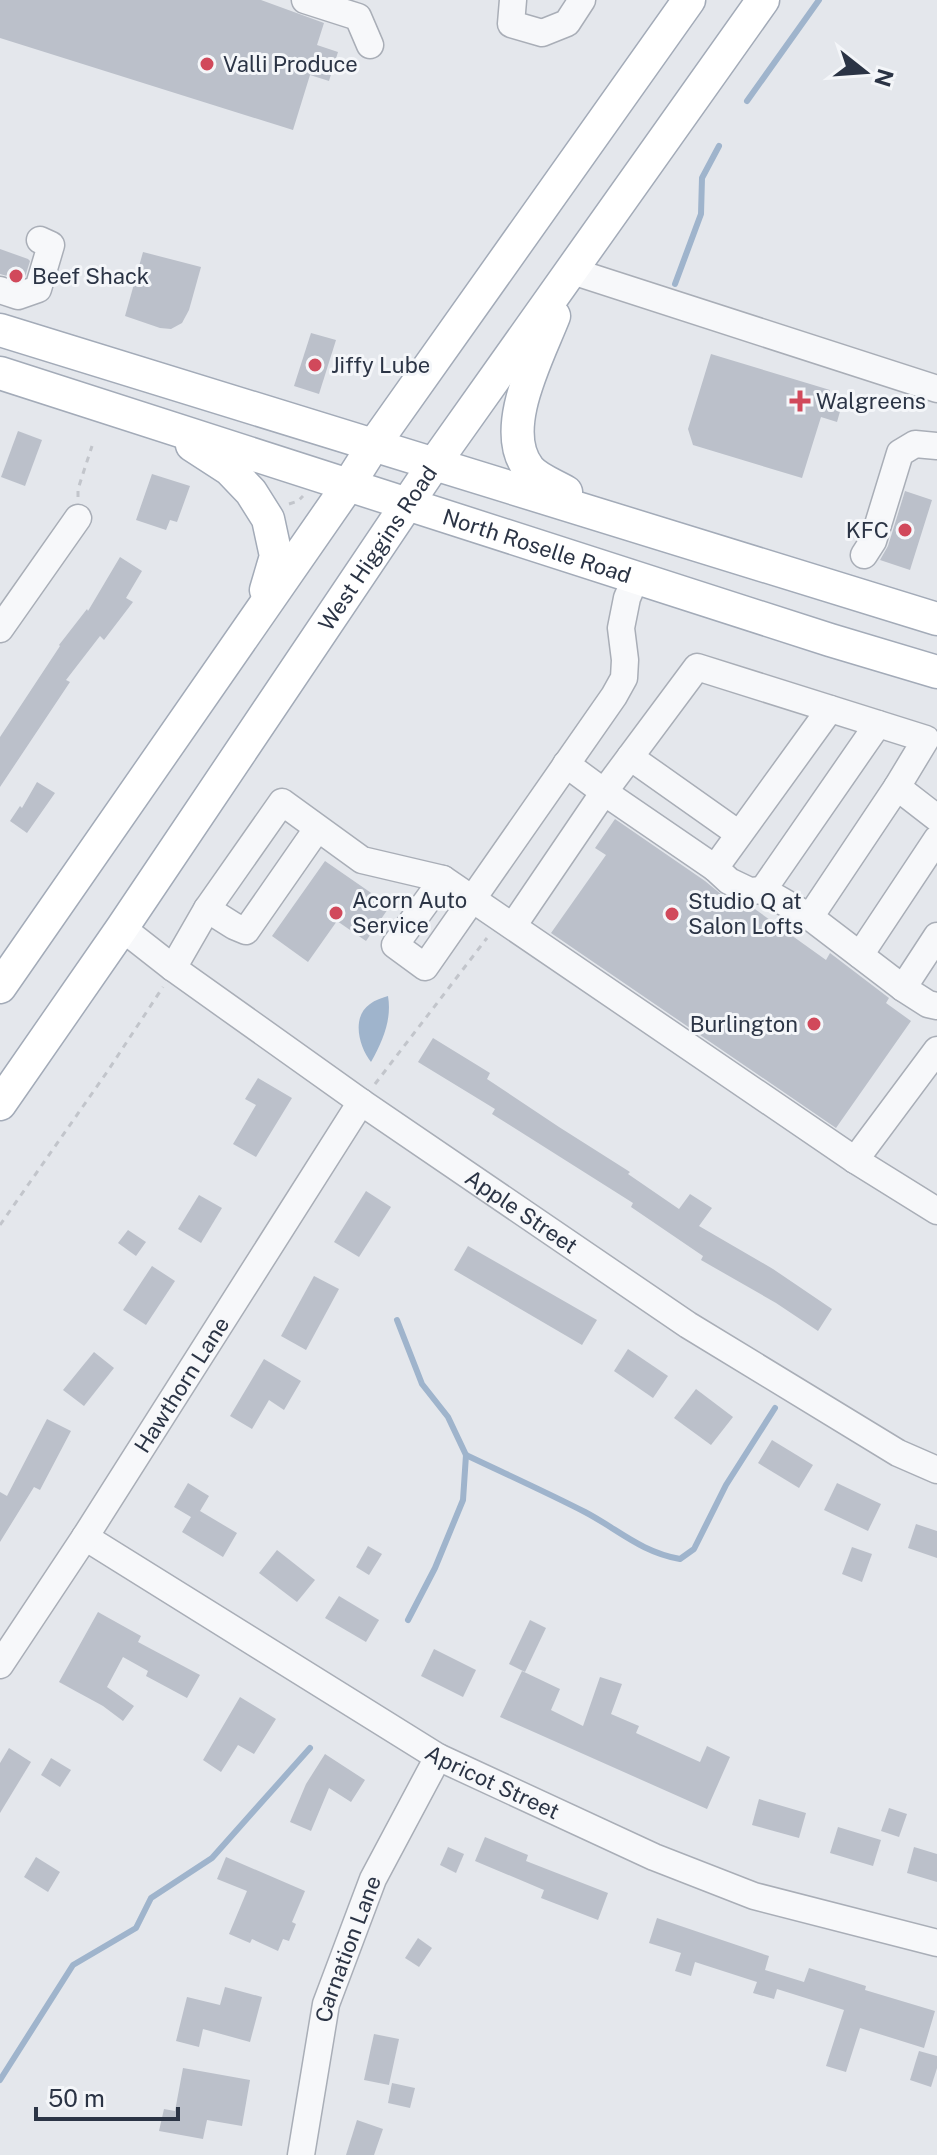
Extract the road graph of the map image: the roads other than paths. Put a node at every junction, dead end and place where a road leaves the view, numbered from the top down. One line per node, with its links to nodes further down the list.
1 (305, 0): 6 (street)
2 (513, 0): 3 (street)
3 (582, 0)
4 (689, 0): 14 (main road)
5 (763, 0): 8 (main road, West Higgins Road)
6 (370, 45)
7 (40, 240): 9 (street)
8 (572, 271): 12 (street); 16 (main road, West Higgins Road); 20 (main road)
9 (0, 290)
10 (0, 330): 14 (main road, North Roselle Road)
11 (0, 373): 13 (main road, North Roselle Road)
12 (937, 389)
13 (162, 425): 17 (main road, North Roselle Road); 23 (main road)
14 (373, 446): 16 (main road, North Roselle Road); 17 (main road)
15 (937, 446): 21 (street)
16 (434, 464): 18 (main road, West Higgins Road); 20 (main road, North Roselle Road)
17 (349, 484): 18 (main road, North Roselle Road); 23 (main road)
18 (410, 503): 22 (main road, North Roselle Road); 44 (main road, West Higgins Road)
19 (78, 518): 25 (street)
20 (610, 518): 24 (main road, North Roselle Road)
21 (864, 555)
22 (636, 577): 26 (main road, North Roselle Road); 30 (street)
23 (260, 612): 48 (main road)
24 (937, 619)
25 (0, 628)
26 (937, 672)
27 (830, 709): 28 (street); 29 (street); 35 (street)
28 (878, 724): 31 (street); 39 (street)
29 (630, 757): 32 (street); 35 (street)
30 (566, 764): 32 (street); 40 (street)
31 (897, 787): 33 (street); 42 (street)
32 (604, 792): 37 (street); 43 (street)
33 (937, 818)
34 (317, 829): 38 (street); 41 (street); 41 (street)
35 (739, 834): 37 (street)
36 (937, 839): 46 (street)
37 (715, 868): 39 (street)
38 (443, 879): 40 (street); 40 (street)
39 (763, 890): 42 (street)
40 (473, 899): 43 (street)
41 (207, 909): 47 (street)
42 (810, 917): 46 (street)
43 (506, 922): 54 (street)
44 (122, 928): 47 (street, Apple Street); 53 (main road, West Higgins Road)
45 (937, 936): 49 (street)
46 (860, 955): 49 (street)
47 (173, 968): 52 (street, Apple Street)
48 (0, 987)
49 (903, 988): 50 (street)
50 (937, 1006)
51 (937, 1050): 54 (street)
52 (361, 1102): 56 (street, Apple Street); 57 (street, Hawthorn Lane)
53 (0, 1104)
54 (855, 1160): 55 (street)
55 (937, 1211)
56 (937, 1470)
57 (85, 1537): 58 (street, Hawthorn Lane); 59 (street, Apricot Street)
58 (0, 1665)
59 (438, 1757): 60 (street, Apricot Street); 61 (street, Carnation Lane)
60 (937, 1943)
61 (301, 2155)

